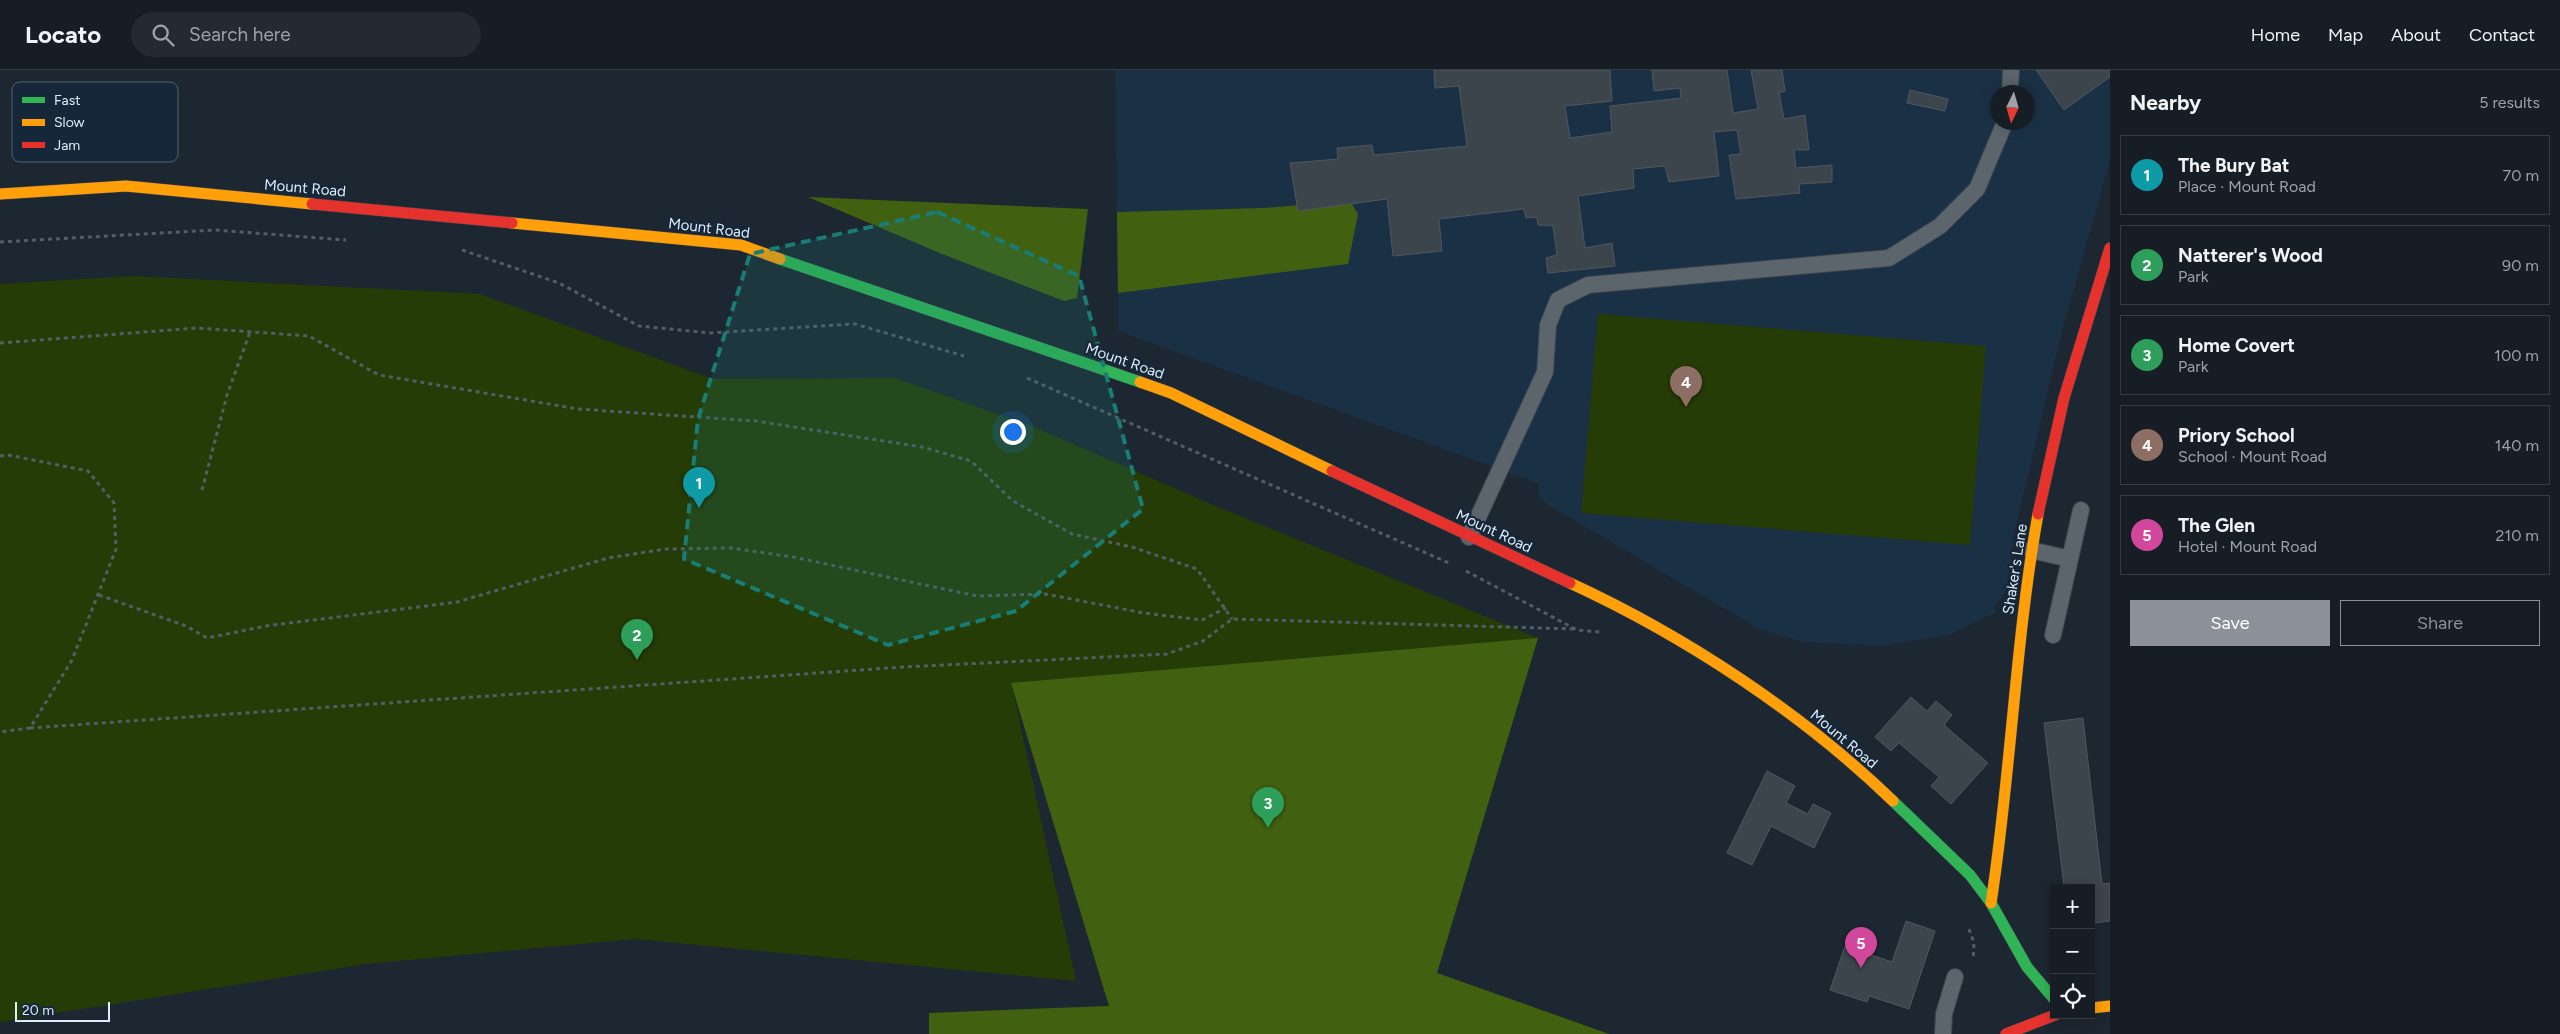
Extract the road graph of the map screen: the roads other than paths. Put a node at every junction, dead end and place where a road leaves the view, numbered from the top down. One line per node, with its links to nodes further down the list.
1 (2011, 70): 2 (lane)
2 (2010, 85)
3 (2002, 130): 8 (lane)
4 (0, 194): 8 (street, Mount Road)
5 (2110, 248): 6 (street, Shaker's Lane)
6 (2104, 283): 9 (street, Shaker's Lane)
7 (2081, 510): 10 (lane)
8 (1469, 537): 12 (street, Mount Road)
9 (2031, 550): 10 (lane); 12 (street, Shaker's Lane)
10 (2070, 559): 11 (lane)
11 (2053, 635)
12 (1991, 903): 14 (street, Mount Road)
13 (1956, 977): 18 (lane)
14 (2050, 994)
15 (2110, 1006): 16 (street)
16 (2095, 1008)
17 (2050, 1017): 19 (street)
18 (1944, 1034)
19 (2006, 1034)

